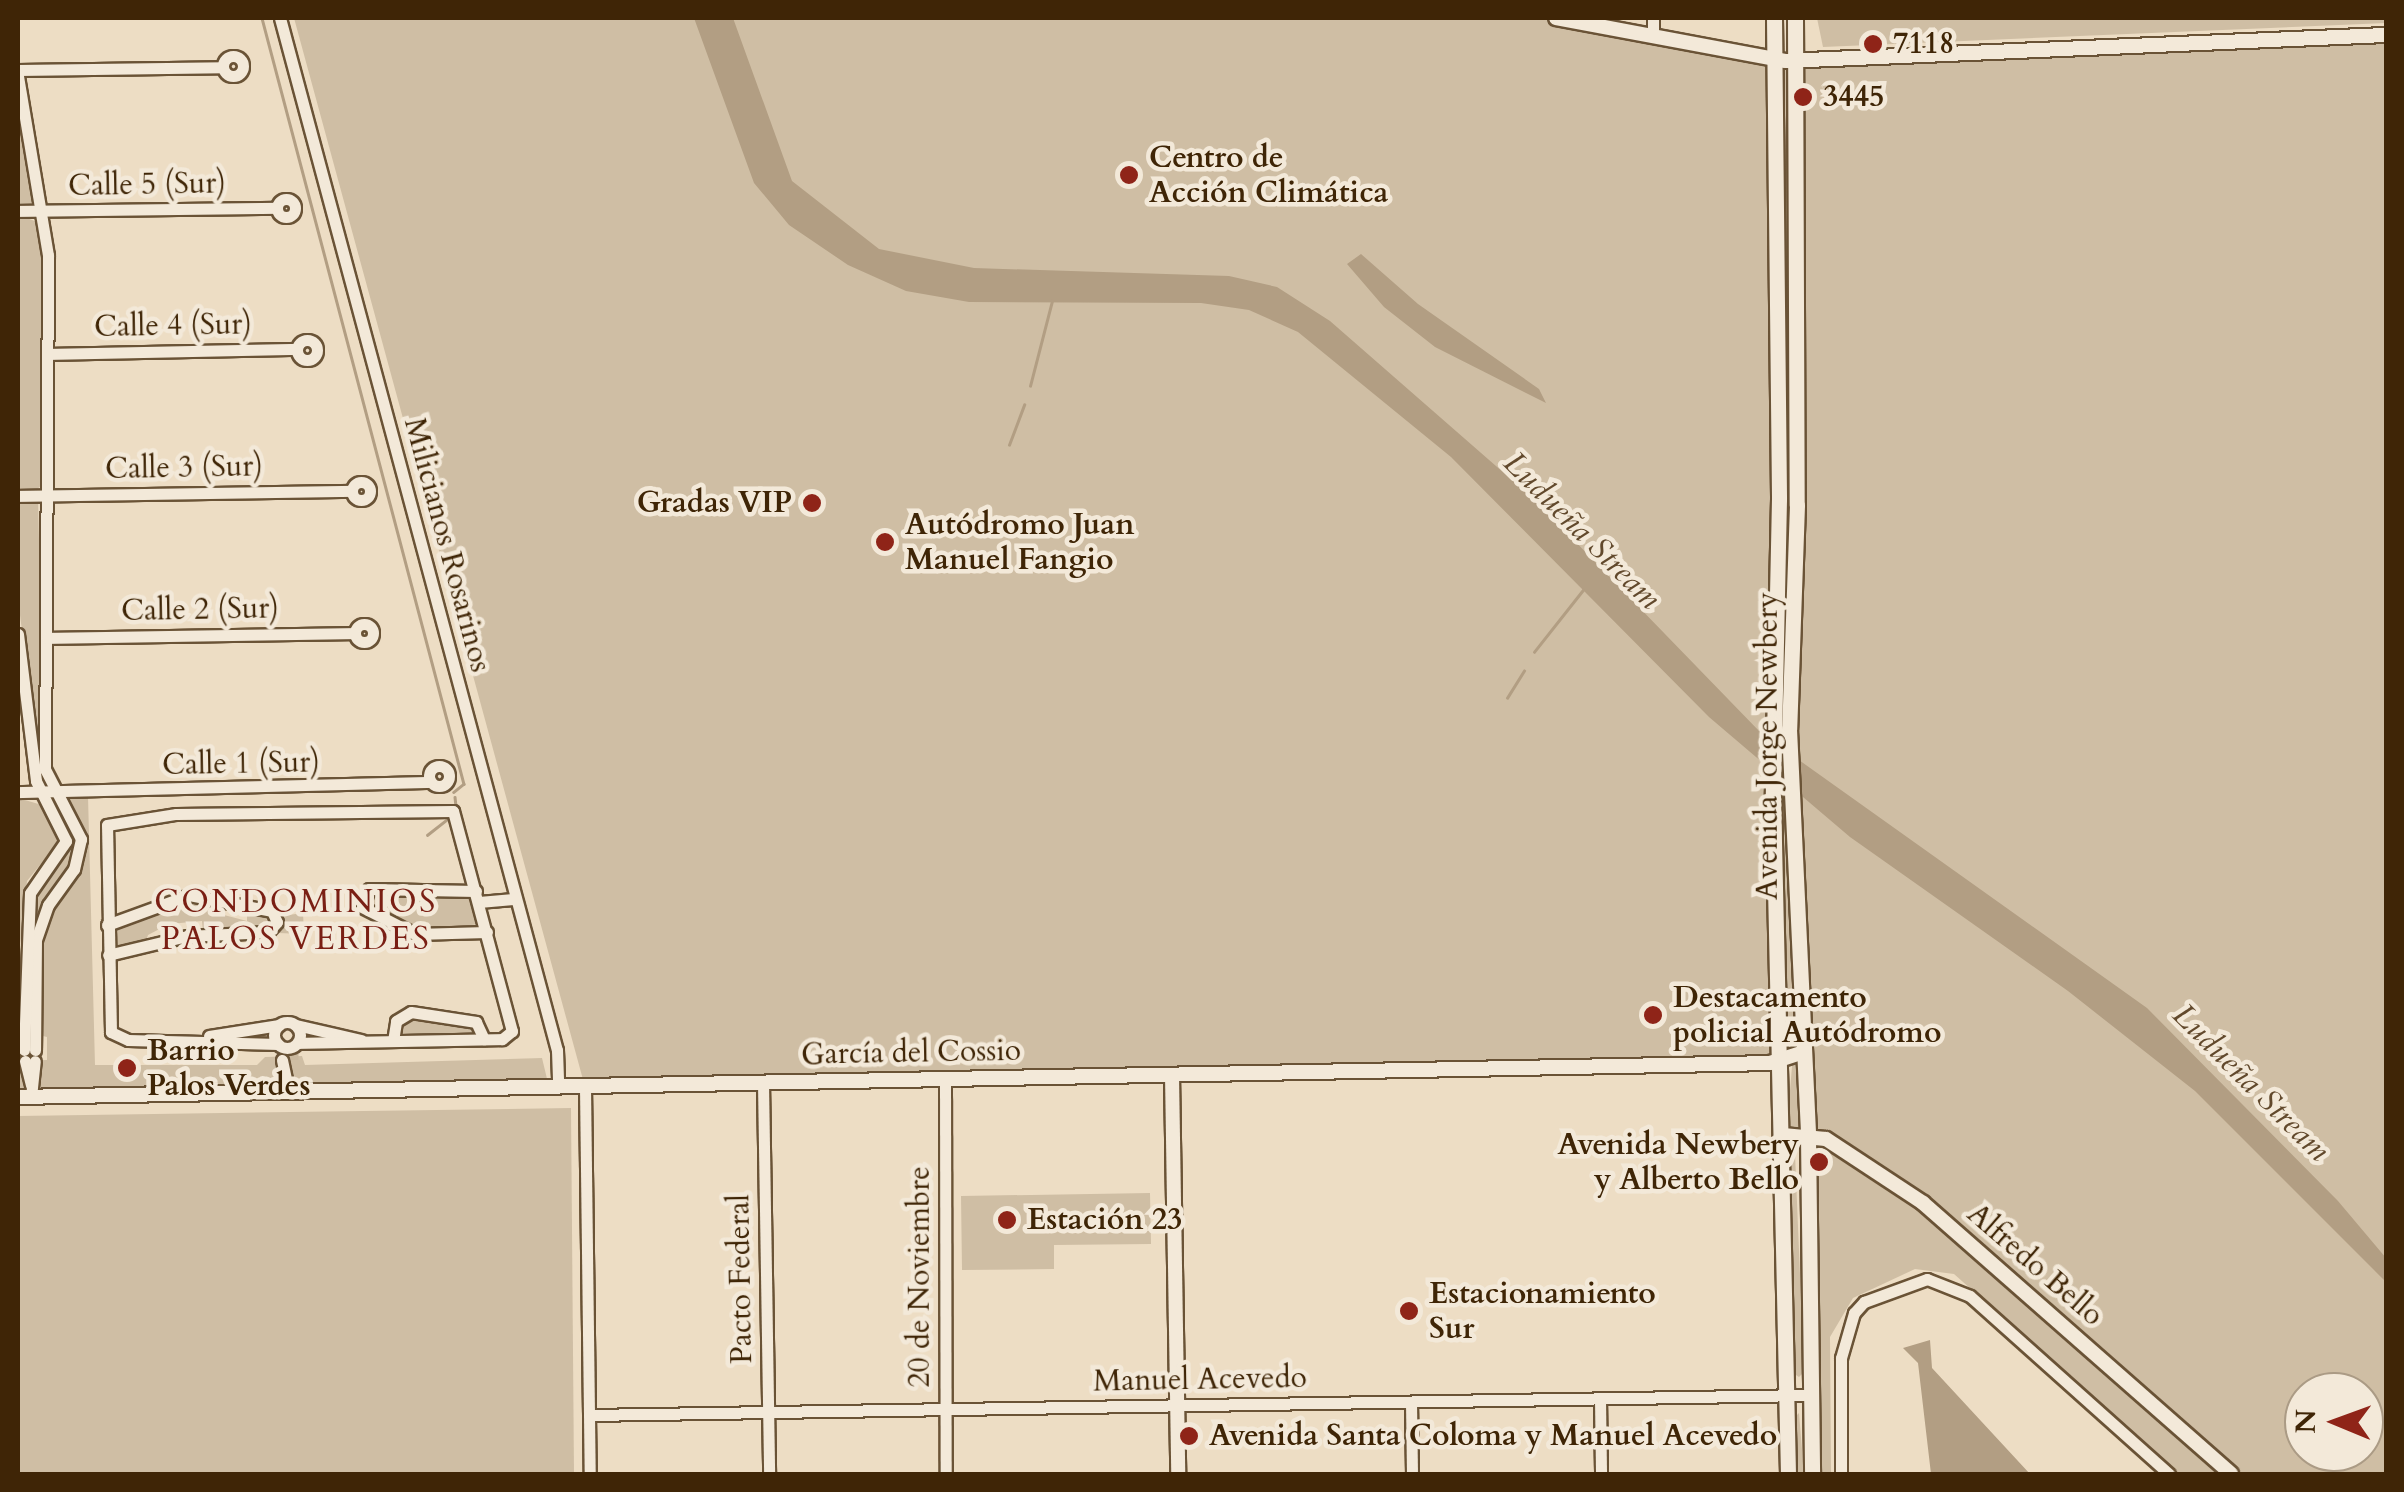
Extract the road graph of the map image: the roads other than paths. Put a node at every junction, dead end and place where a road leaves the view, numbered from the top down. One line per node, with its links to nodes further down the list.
1 (280, 18): 27 (street, Milicianos Rosarinos)
2 (1556, 18): 6 (street)
3 (1652, 18): 6 (street)
4 (1774, 18): 8 (main road, Avenida Jorge Newbery)
5 (1795, 18): 9 (main road, Avenida Jorge Newbery)
6 (1653, 36): 8 (street)
7 (2386, 36): 9 (street)
8 (1774, 60): 9 (street); 41 (main road, Avenida Jorge Newbery)
9 (1796, 60): 39 (main road, Avenida Jorge Newbery)
10 (224, 66): 11 (street)
11 (18, 73): 13 (street)
12 (276, 208): 13 (street, Calle 5 (Sur))
13 (45, 211): 14 (street, Calle 5 (Sur)); 16 (street)
14 (18, 212)
15 (297, 348): 16 (street, Calle 4 (Sur))
16 (51, 354): 19 (street)
17 (352, 491): 19 (street, Calle 3 (Sur))
18 (18, 496): 19 (street, Calle 3 (Sur))
19 (48, 496): 22 (street)
20 (354, 632): 22 (street, Calle 2 (Sur))
21 (18, 637): 25 (street)
22 (47, 638): 25 (street)
23 (431, 782): 25 (street, Calle 1 (Sur))
24 (18, 792): 25 (street, Calle 1 (Sur))
25 (46, 792): 38 (street); 38 (street)
26 (478, 897): 27 (street); 28 (street); 29 (street); 30 (street)
27 (510, 901): 28 (street); 45 (street, Milicianos Rosarinos)
28 (483, 916): 30 (street)
29 (108, 925): 31 (street); 31 (street)
30 (487, 932): 34 (street)
31 (108, 956): 35 (street)
32 (279, 1025): 33 (street); 35 (street); 40 (street)
33 (296, 1025): 37 (street); 40 (street)
34 (484, 1039): 36 (street); 36 (street)
35 (191, 1040): 40 (street)
36 (393, 1041): 37 (street)
37 (364, 1042): 40 (street)
38 (30, 1051): 48 (street)
39 (1804, 1052): 41 (street, García del Cossio); 50 (main road, Avenida Jorge Newbery)
40 (288, 1053): 47 (street)
41 (1782, 1058): 42 (street, García del Cossio); 49 (main road, Avenida Jorge Newbery)
42 (1172, 1075): 43 (street, García del Cossio); 55 (street)
43 (945, 1079): 44 (street, García del Cossio); 56 (street, 20 de Noviembre)
44 (763, 1083): 46 (street, García del Cossio); 57 (street, Pacto Federal)
45 (558, 1087): 46 (street, García del Cossio); 47 (street, García del Cossio)
46 (585, 1087): 58 (street)
47 (289, 1092): 48 (street, García del Cossio)
48 (26, 1093)
49 (1783, 1136): 50 (street, Alfredo Bello); 52 (main road, Avenida Jorge Newbery)
50 (1808, 1137): 51 (main road, Avenida Jorge Newbery); 69 (street, Alfredo Bello)
51 (1811, 1395): 52 (street, Manuel Acevedo); 66 (main road, Avenida Jorge Newbery)
52 (1787, 1396): 53 (street, Manuel Acevedo); 65 (main road, Avenida Jorge Newbery)
53 (1600, 1399): 54 (street, Manuel Acevedo); 64 (street)
54 (1411, 1402): 55 (street, Manuel Acevedo); 63 (street)
55 (1177, 1406): 56 (street, Manuel Acevedo); 62 (street)
56 (945, 1410): 57 (street, Manuel Acevedo); 61 (street, 20 de Noviembre)
57 (768, 1412): 58 (street, Manuel Acevedo); 60 (street, Pacto Federal)
58 (590, 1415): 59 (street)
59 (590, 1474)
60 (768, 1474)
61 (946, 1474)
62 (1178, 1474)
63 (1412, 1474)
64 (1601, 1474)
65 (1788, 1474)
66 (1812, 1474)
67 (1842, 1474): 68 (street)
68 (2169, 1474)
69 (2231, 1474)

